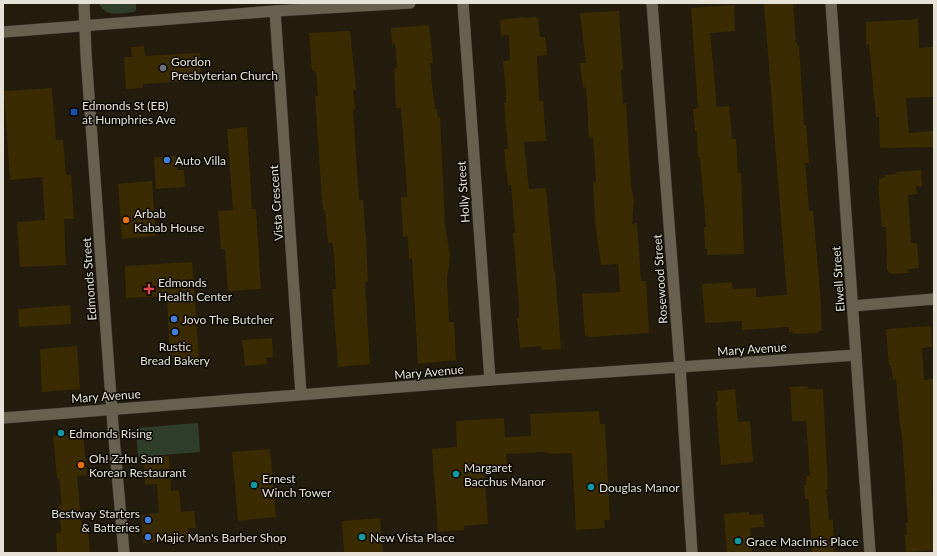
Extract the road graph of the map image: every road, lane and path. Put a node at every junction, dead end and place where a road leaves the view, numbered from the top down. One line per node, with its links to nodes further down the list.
1 (84, 3): 7 (street, Edmonds Street)
2 (410, 3): 6 (street)
3 (463, 3): 13 (street, Holly Street)
4 (652, 3): 12 (street, Rosewood Street)
5 (831, 3): 10 (street, Elwell Street)
6 (275, 11): 7 (street); 14 (street, Vista Crescent)
7 (84, 26): 8 (street); 15 (street, Edmonds Street)
8 (3, 32)
9 (934, 299): 10 (street)
10 (853, 306): 11 (street, Elwell Street)
11 (856, 355): 12 (street, Mary Avenue); 19 (street, Elwell Street)
12 (680, 367): 13 (street, Mary Avenue); 18 (street, Rosewood Street)
13 (490, 380): 14 (street, Mary Avenue)
14 (301, 394): 15 (street, Mary Avenue)
15 (112, 409): 16 (street, Mary Avenue); 17 (street, Edmonds Street)
16 (3, 418)
17 (124, 553)
18 (692, 553)
19 (870, 553)

